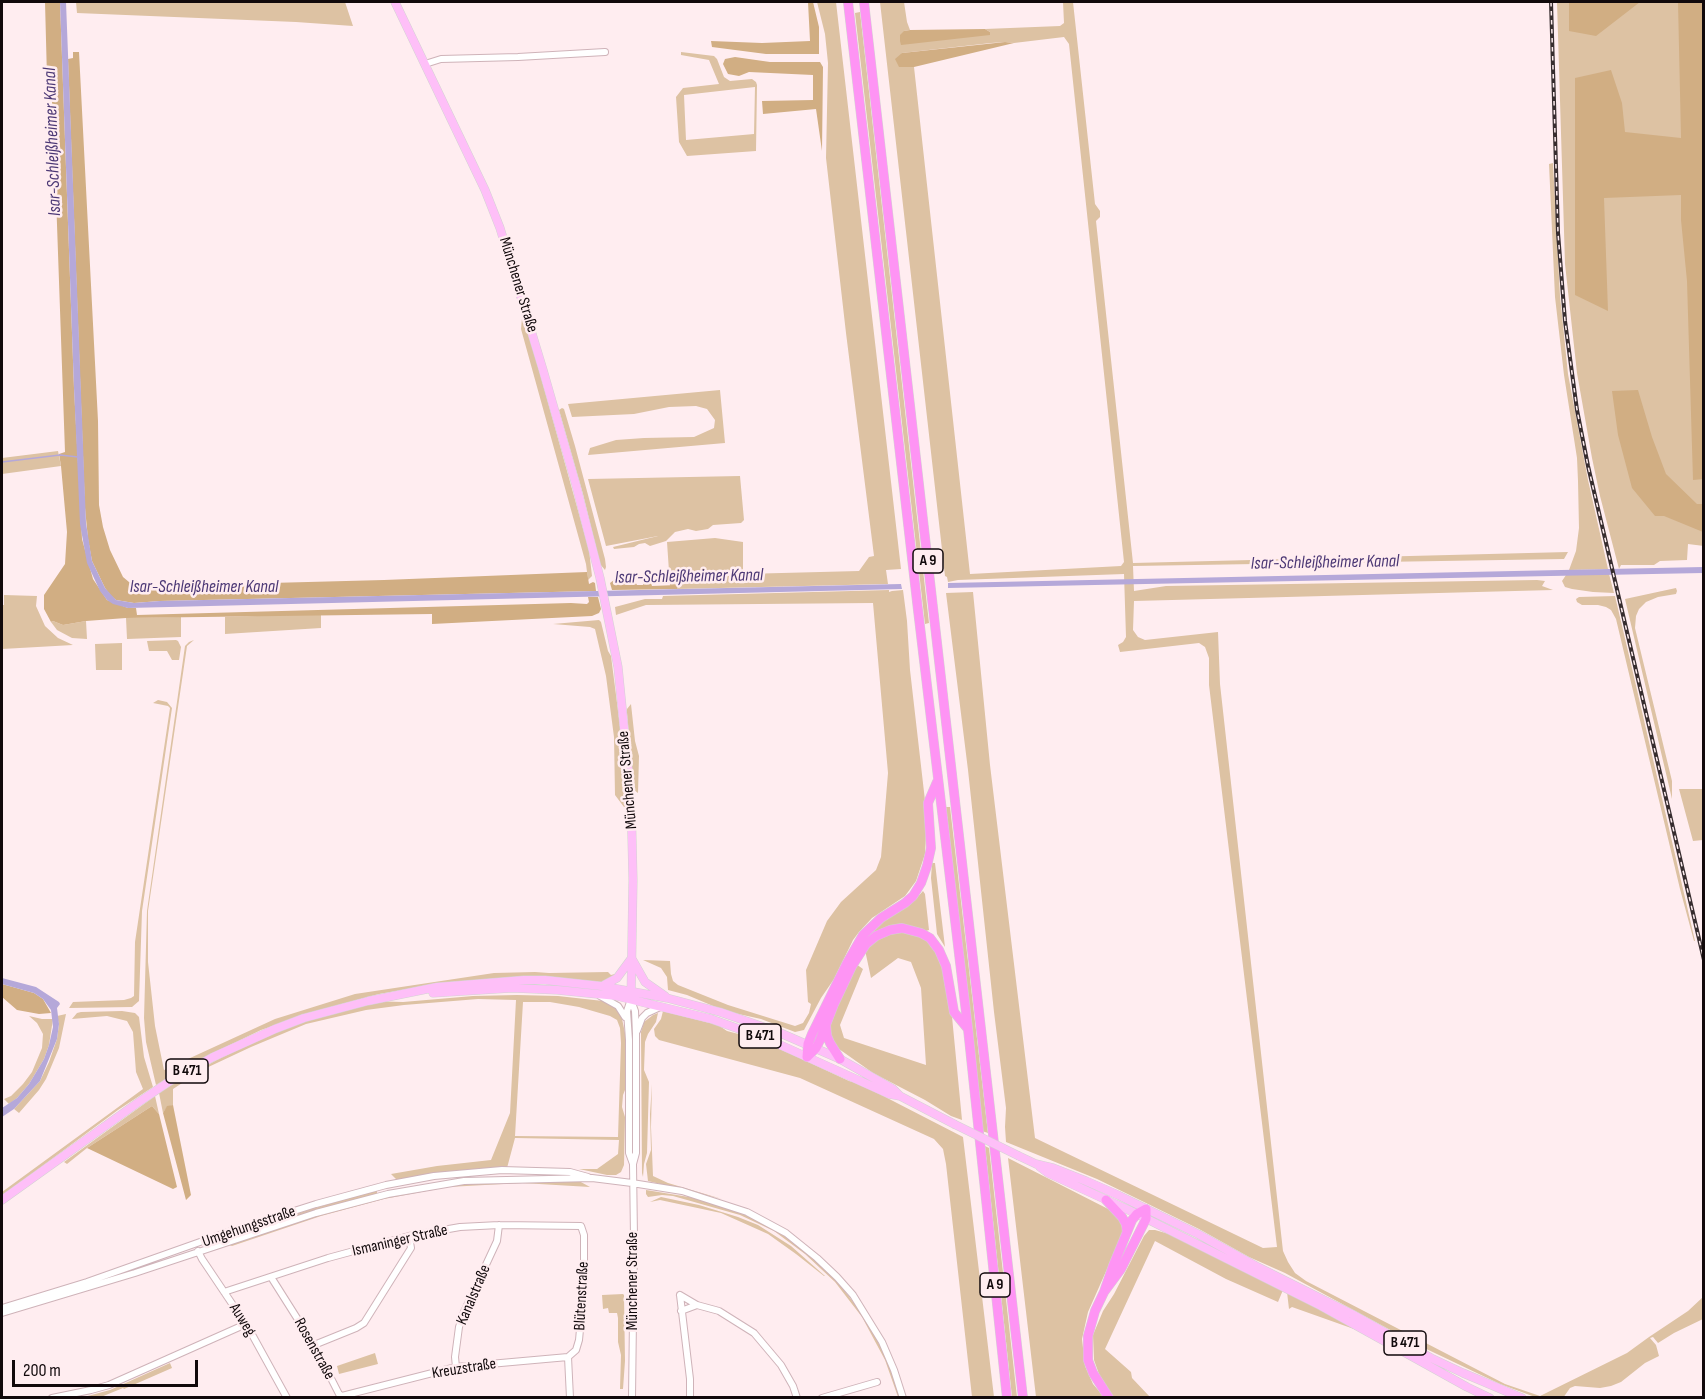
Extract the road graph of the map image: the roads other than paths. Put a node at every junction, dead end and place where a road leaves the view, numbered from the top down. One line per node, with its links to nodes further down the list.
1 (395, 2): 5 (main road, Münchener Straße)
2 (848, 2): 6 (highway, A 9)
3 (864, 2): 63 (highway, A 9)
4 (605, 52): 5 (street)
5 (425, 64): 7 (main road, Münchener Straße)
6 (938, 779): 16 (highway, A 9); 18 (highway)
7 (632, 958): 8 (main road); 11 (main road, Münchener Straße); 12 (main road)
8 (601, 986): 10 (main road, B 471); 11 (main road, B 471)
9 (596, 994): 10 (main road, B 471); 11 (main road, B 471); 14 (street)
10 (398, 995): 28 (main road, B 471)
11 (631, 995): 12 (main road, B 471); 13 (main road, B 471); 14 (street, Münchener Straße); 17 (street, Münchener Straße)
12 (667, 998): 18 (main road, B 471)
13 (661, 1006): 17 (street); 19 (main road, B 471)
14 (627, 1021): 22 (street, Münchener Straße)
15 (826, 1026): 16 (highway); 18 (highway); 20 (highway)
16 (968, 1029): 62 (highway, A 9)
17 (636, 1034): 22 (street, Münchener Straße)
18 (812, 1046): 19 (highway); 20 (main road, B 471)
19 (807, 1057): 21 (main road, B 471)
20 (840, 1059): 21 (main road, B 471)
21 (900, 1096): 23 (main road, B 471, bridge)
22 (633, 1164): 27 (street, Münchener Straße)
23 (1036, 1164): 29 (main road, B 471); 30 (main road, B 471)
24 (502, 1170): 25 (street, Umgehungsstraße); 26 (street); 37 (street, Umgehungsstraße)
25 (592, 1178): 26 (street, Umgehungsstraße); 27 (street, Umgehungsstraße)
26 (502, 1179): 38 (street, Umgehungsstraße)
27 (632, 1183): 57 (street, Münchener Straße); 61 (street, Umgehungsstraße)
28 (2, 1200)
29 (1106, 1200): 31 (main road, B 471); 35 (highway)
30 (1146, 1209): 31 (highway); 32 (highway); 40 (main road, B 471)
31 (1137, 1214): 32 (main road, B 471); 35 (highway)
32 (1146, 1219): 40 (main road, B 471); 43 (highway)
33 (499, 1225): 34 (street, Ismaninger Straße); 36 (street, Ismaninger Straße); 51 (street, Kanalstraße)
34 (581, 1226): 50 (street, Blütenstraße)
35 (1127, 1232): 43 (highway)
36 (409, 1236): 39 (street, Ismaninger Straße); 49 (street)
37 (196, 1244): 38 (street, Auweg); 45 (street, Umgehungsstraße)
38 (198, 1252): 42 (street, Auweg); 47 (street, Umgehungsstraße)
39 (271, 1277): 42 (street, Ismaninger Straße); 49 (street, Rosenstraße)
40 (1276, 1280): 41 (main road, B 471)
41 (1291, 1287): 65 (main road, B 471); 66 (main road, B 471)
42 (224, 1292): 48 (street, Auweg)
43 (1104, 1292): 64 (highway)
44 (697, 1305): 46 (street); 46 (street); 59 (street)
45 (2, 1308)
46 (681, 1311): 58 (street)
47 (2, 1313)
48 (246, 1324): 54 (street); 55 (street, Auweg)
49 (314, 1345): 53 (street, Rosenstraße)
50 (568, 1357): 51 (street, Kreuzstraße); 56 (street, Blütenstraße)
51 (456, 1366): 53 (street, Kreuzstraße)
52 (877, 1382): 60 (street)
53 (364, 1394)
54 (52, 1398)
55 (287, 1398)
56 (570, 1398)
57 (632, 1398)
58 (690, 1398)
59 (797, 1398)
60 (822, 1398)
61 (903, 1398)
62 (1007, 1398)
63 (1023, 1398)
64 (1109, 1398)
65 (1490, 1398)
66 (1522, 1398)

